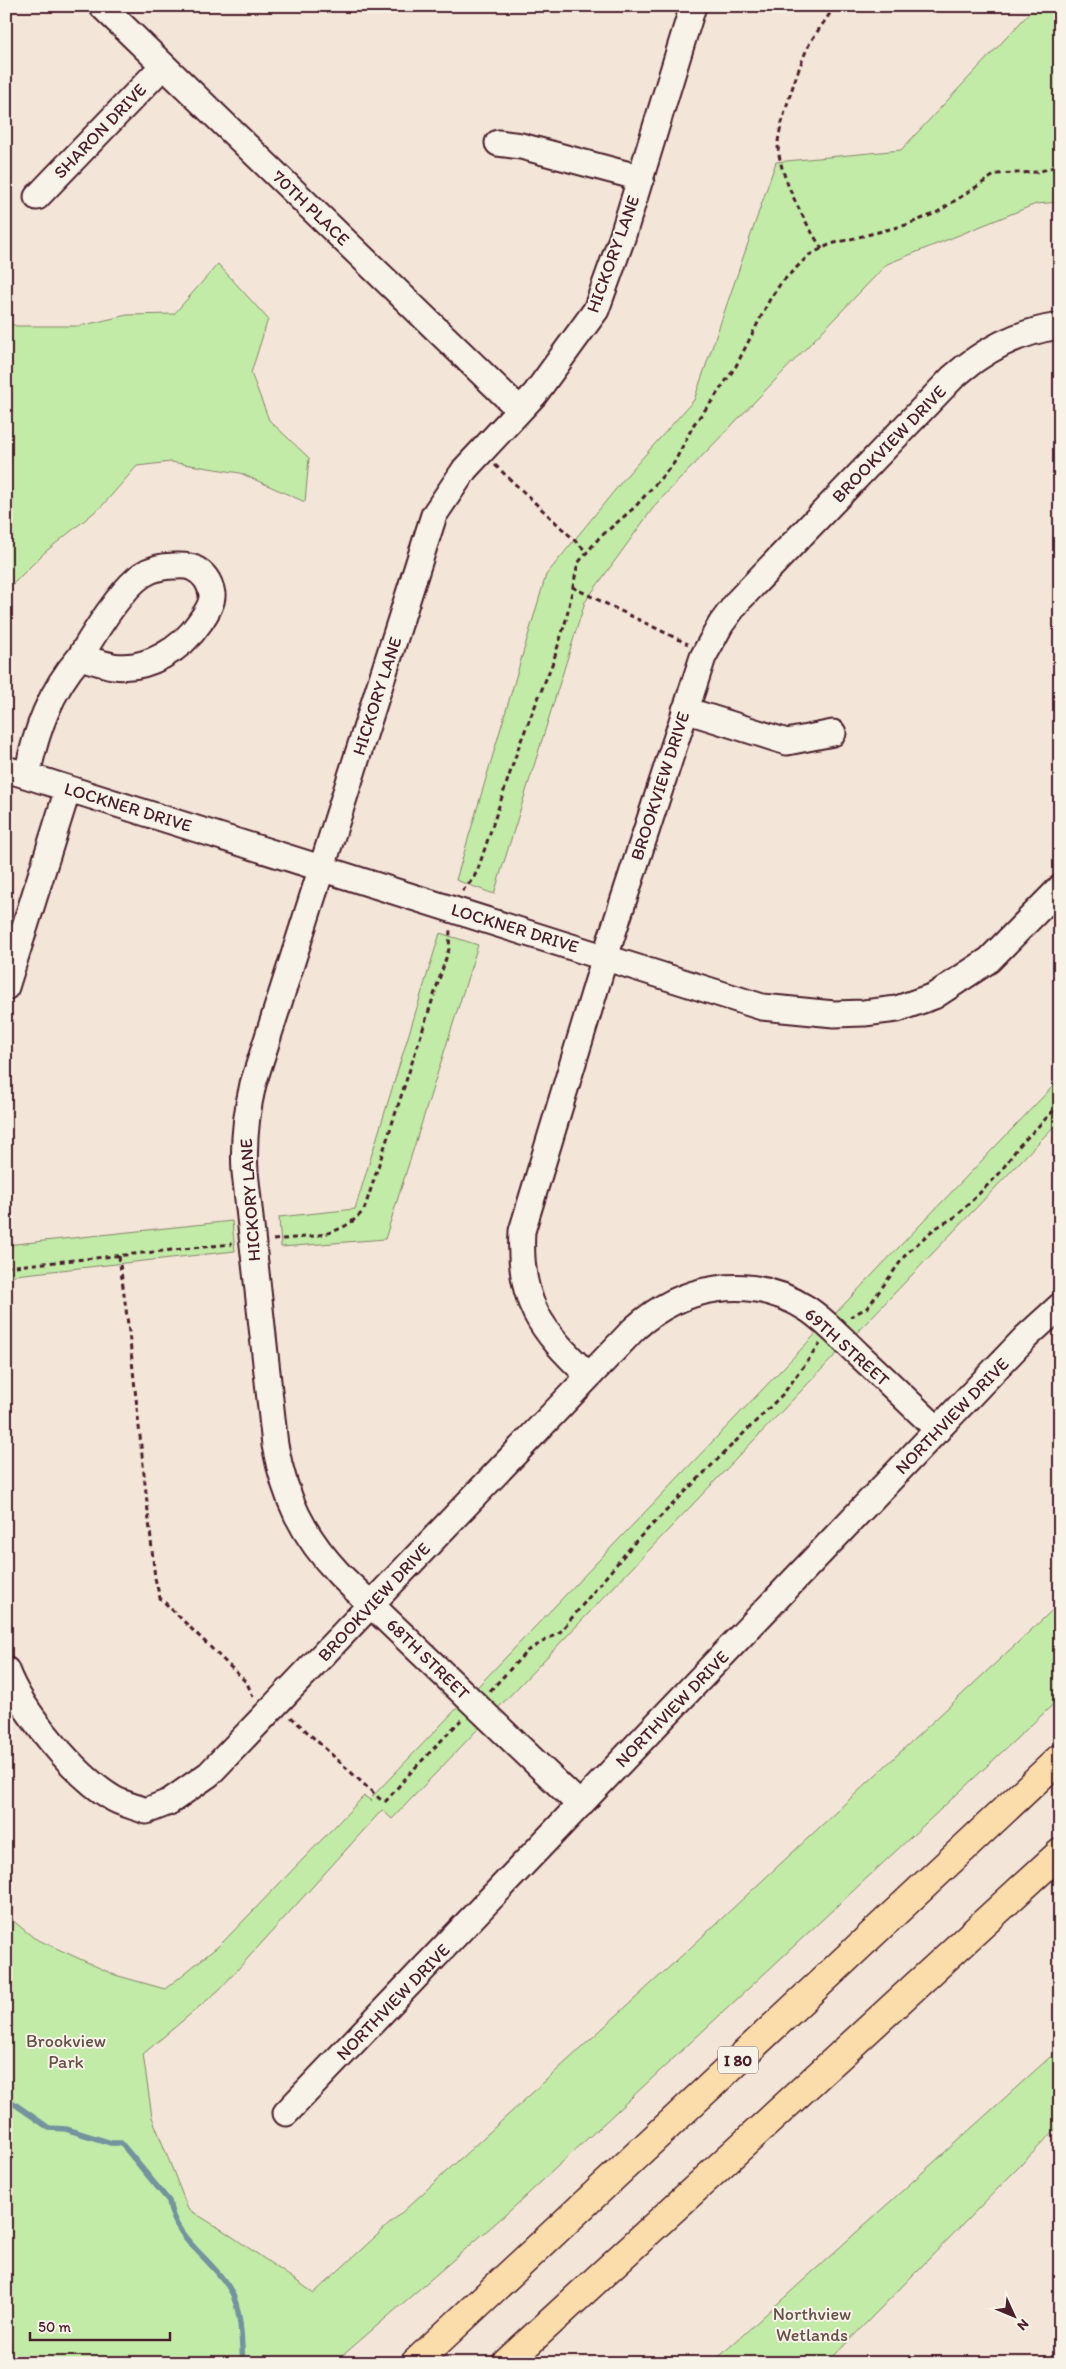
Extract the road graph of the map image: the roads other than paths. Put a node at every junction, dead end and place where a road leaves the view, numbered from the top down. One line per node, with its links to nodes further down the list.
1 (102, 6): 3 (street, 70TH PLACE)
2 (693, 6): 5 (street, HICKORY LANE)
3 (163, 66): 6 (street, SHARON DRIVE); 8 (street, 70TH PLACE)
4 (498, 143): 5 (street)
5 (641, 178): 8 (street, HICKORY LANE)
6 (37, 197)
7 (1060, 326): 10 (street, BROOKVIEW DRIVE)
8 (520, 410): 14 (street, HICKORY LANE)
9 (80, 657): 9 (street); 12 (street)
10 (685, 710): 11 (street); 16 (street, BROOKVIEW DRIVE)
11 (832, 733)
12 (16, 772): 13 (street, LOCKNER DRIVE)
13 (68, 789): 14 (street, LOCKNER DRIVE); 17 (street)
14 (322, 868): 16 (street, LOCKNER DRIVE); 22 (street, HICKORY LANE)
15 (1060, 888): 16 (street, LOCKNER DRIVE)
16 (605, 957): 20 (street, BROOKVIEW DRIVE)
17 (6, 987)
18 (1060, 1306): 21 (street, NORTHVIEW DRIVE)
19 (634, 1329): 20 (street, BROOKVIEW DRIVE); 21 (street, 69TH STREET)
20 (588, 1376): 23 (street, BROOKVIEW DRIVE)
21 (938, 1430): 26 (street, NORTHVIEW DRIVE)
22 (275, 1445): 23 (street, 68TH STREET)
23 (370, 1605): 24 (street, BROOKVIEW DRIVE); 26 (street, 68TH STREET)
24 (6, 1670)
25 (1060, 1758): 29 (highway, I 80)
26 (580, 1805): 28 (street, NORTHVIEW DRIVE)
27 (1060, 1853): 30 (highway)
28 (286, 2113)
29 (415, 2363)
30 (506, 2363)

